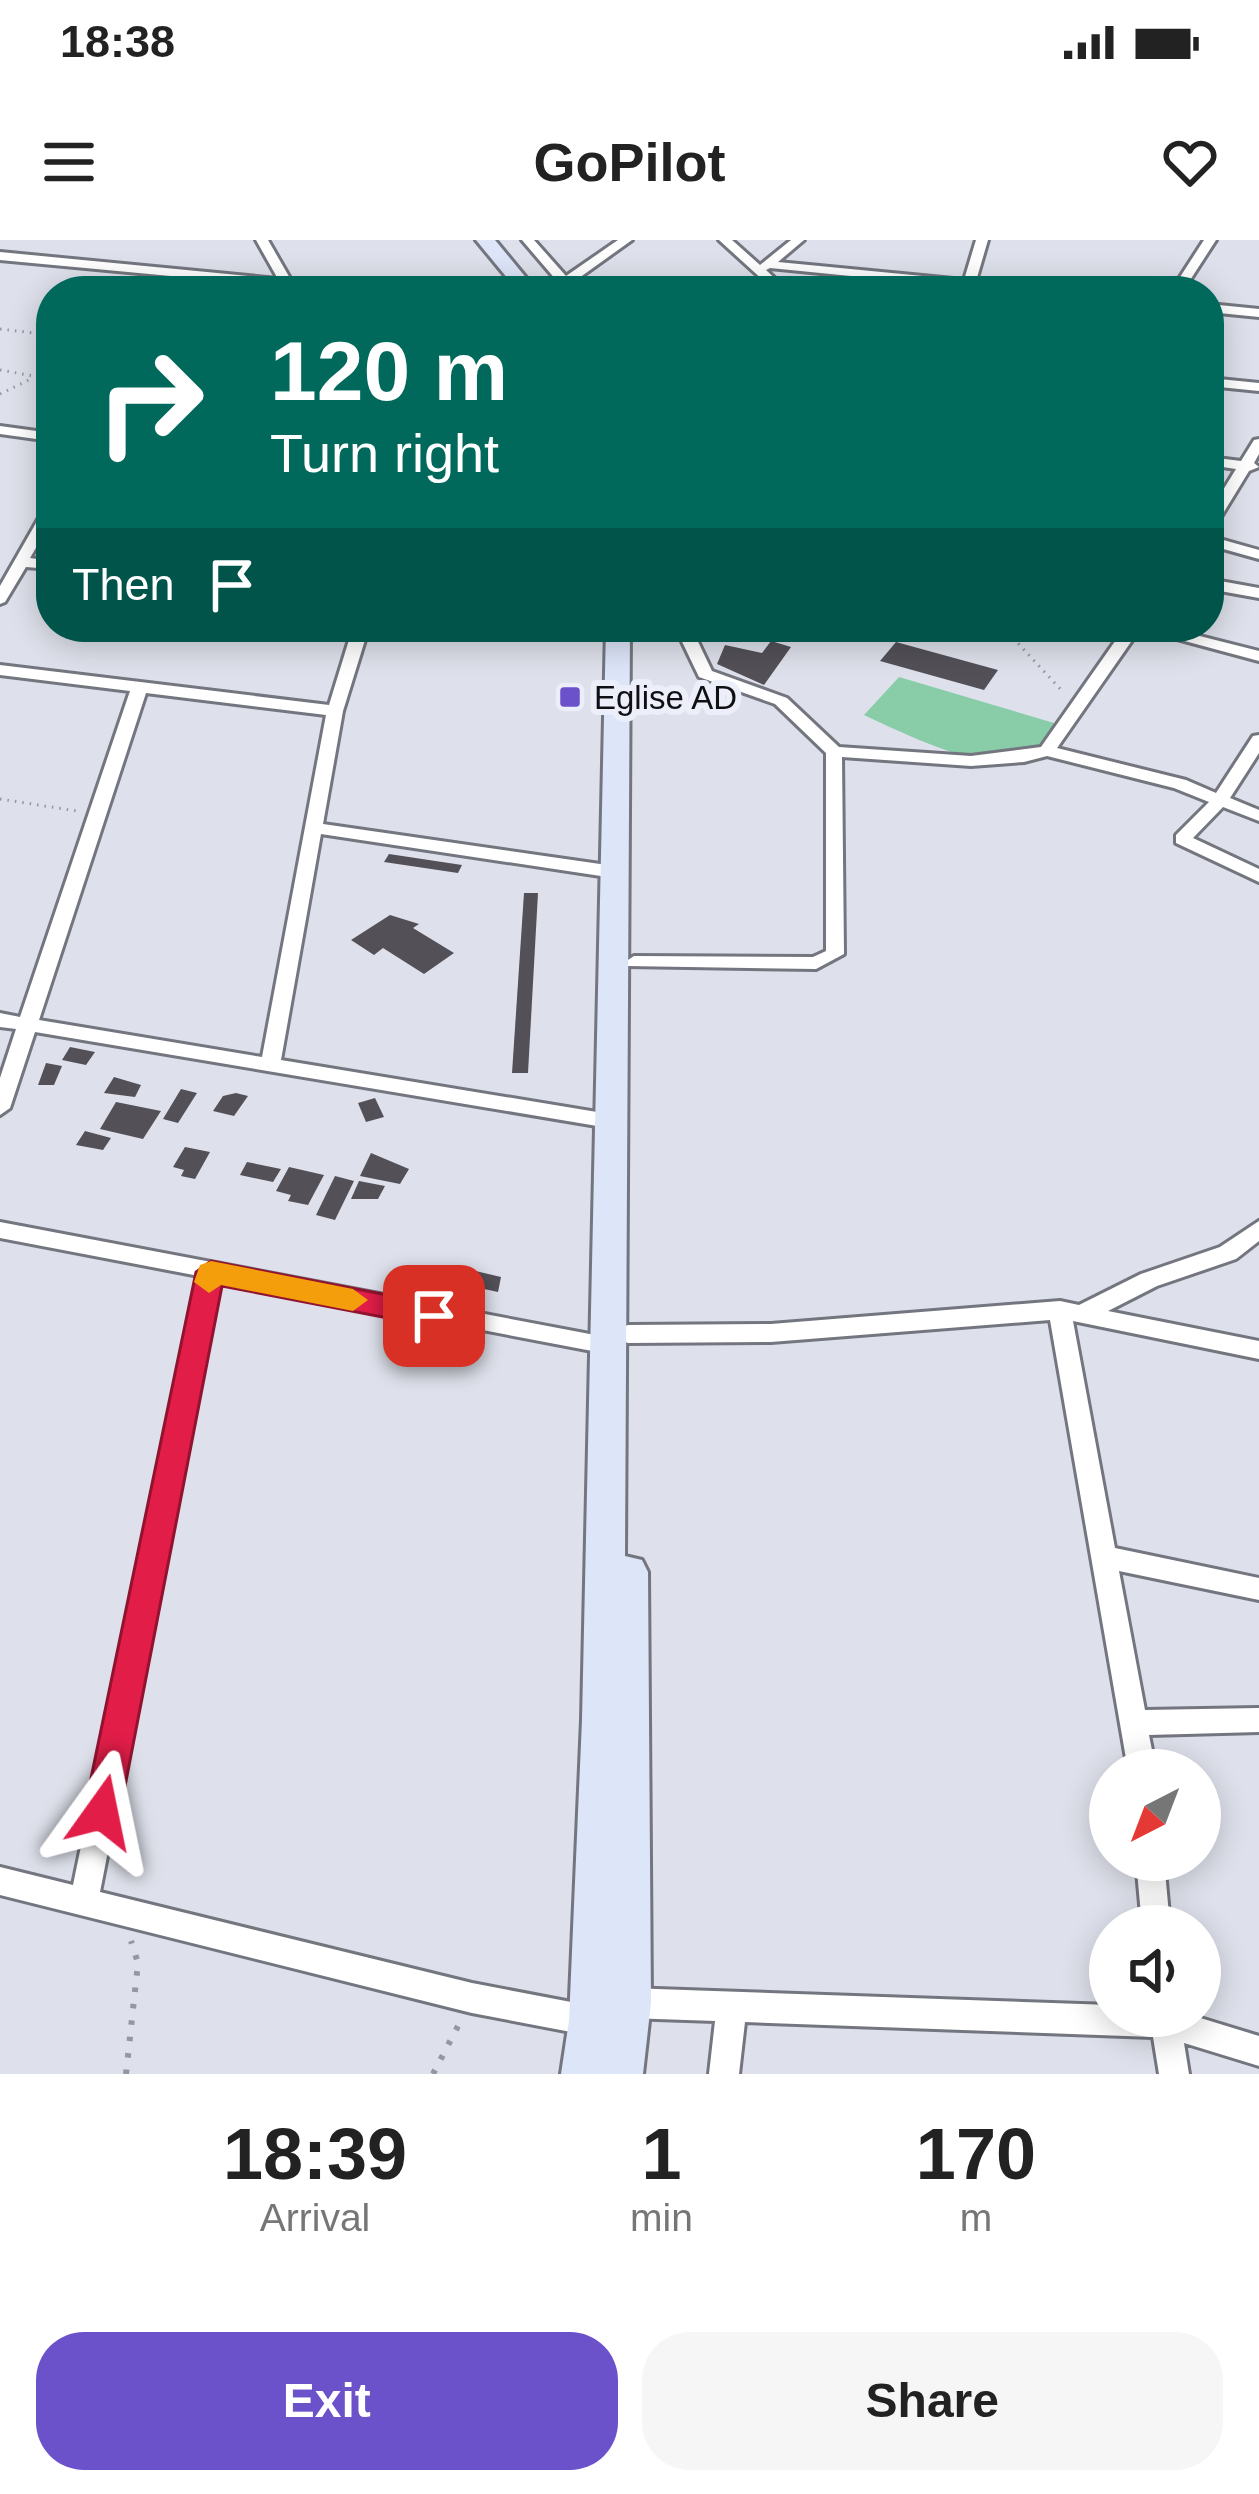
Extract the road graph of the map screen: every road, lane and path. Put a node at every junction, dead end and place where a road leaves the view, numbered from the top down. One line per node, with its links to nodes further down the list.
1 (48, 240): 12 (street)
2 (262, 240): 15 (street)
3 (468, 240): 16 (street)
4 (485, 240): 17 (street)
5 (528, 240): 18 (street)
6 (626, 240): 19 (street)
7 (725, 240): 13 (street)
8 (798, 240): 13 (street)
9 (982, 240): 22 (street)
10 (1210, 240): 23 (street)
11 (0, 256): 12 (street)
12 (28, 259): 14 (street)
13 (763, 267): 20 (street); 21 (street)
14 (236, 276)
15 (283, 276)
16 (498, 276)
17 (515, 276)
18 (560, 276)
19 (581, 276)
20 (770, 276)
21 (851, 276)
22 (972, 276)
23 (1187, 276)
24 (1224, 310): 25 (street)
25 (1259, 313)
26 (0, 329): 27 (path)
27 (36, 333)
28 (0, 370): 29 (path)
29 (34, 377): 32 (path)
30 (1224, 384): 31 (street)
31 (1259, 388)
32 (0, 394)
33 (0, 430): 34 (street)
34 (36, 435)
35 (1259, 443): 36 (street)
36 (1252, 467): 37 (street)
37 (1224, 505)
38 (36, 537): 41 (street)
39 (1224, 544): 40 (street)
40 (1259, 555)
41 (23, 562): 42 (street); 45 (street)
42 (36, 563)
43 (1224, 587): 44 (street)
44 (1259, 593)
45 (0, 599)
46 (356, 642): 56 (street)
47 (624, 642): 66 (street)
48 (624, 642): 68 (street)
49 (690, 642): 60 (street)
50 (1018, 642): 57 (path)
51 (1122, 642): 57 (street)
52 (1204, 642): 53 (street)
53 (1259, 656)
54 (0, 670): 55 (street)
55 (139, 689): 56 (street); 63 (street)
56 (335, 710): 65 (street)
57 (1072, 714): 59 (street)
58 (1259, 740): 62 (street)
59 (1047, 751): 60 (street); 62 (street)
60 (834, 752): 68 (street)
61 (0, 799): 63 (path)
62 (1220, 800): 64 (street); 67 (street)
63 (98, 814): 70 (street)
64 (1259, 816)
65 (315, 828): 66 (street); 71 (street)
66 (614, 872): 73 (street)
67 (1259, 876)
68 (634, 962): 78 (street)
69 (0, 1020): 70 (street)
70 (28, 1024): 71 (street); 72 (street)
71 (270, 1066): 73 (street)
72 (0, 1108)
73 (609, 1120): 78 (street)
74 (1259, 1229): 77 (street)
75 (0, 1230): 76 (street)
76 (211, 1272): 78 (street); 86 (street)
77 (1070, 1312): 78 (street); 79 (street); 80 (street)
78 (618, 1339): 89 (street)
79 (1259, 1350)
80 (1106, 1557): 81 (street); 83 (street)
81 (1259, 1589)
82 (1259, 1720): 83 (street)
83 (1137, 1723): 84 (street)
84 (1140, 1749)
85 (0, 1881): 86 (street)
86 (95, 1905): 87 (street); 94 (path)
87 (472, 1998): 89 (street); 95 (path)
88 (731, 2007): 89 (street); 90 (street); 98 (street)
89 (610, 2012): 96 (street); 97 (street)
90 (1089, 2017)
91 (1167, 2037): 99 (street)
92 (1217, 2037): 93 (street)
93 (1259, 2051)
94 (126, 2074)
95 (433, 2074)
96 (585, 2074)
97 (619, 2074)
98 (724, 2074)
99 (1174, 2074)

